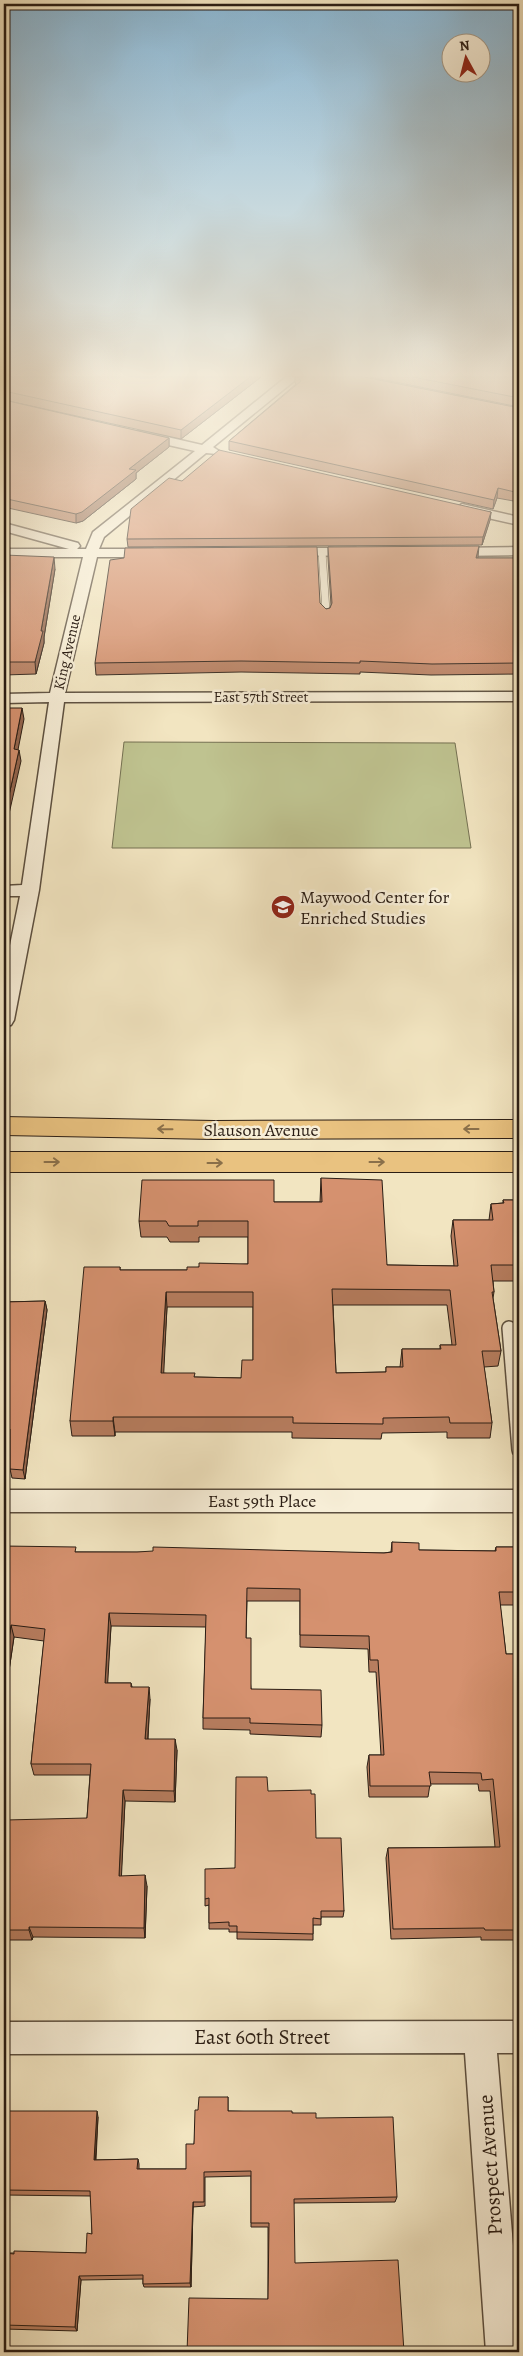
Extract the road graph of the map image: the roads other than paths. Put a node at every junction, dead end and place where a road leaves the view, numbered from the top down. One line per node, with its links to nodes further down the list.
1 (157, 487): 11 (street, King Avenue)
2 (454, 506): 3 (street)
3 (519, 520)
4 (4, 527): 11 (street)
5 (519, 551): 9 (street)
6 (274, 552): 7 (street)
7 (322, 552): 8 (street); 13 (lane)
8 (372, 552)
9 (440, 552)
10 (4, 553): 11 (street)
11 (91, 553): 12 (street); 16 (street, King Avenue)
12 (168, 553)
13 (326, 614)
14 (519, 697): 16 (street, East 57th Street)
15 (4, 698): 16 (street, East 57th Street)
16 (57, 698): 17 (street, King Avenue)
17 (30, 890): 18 (street); 19 (street, King Avenue)
18 (4, 891)
19 (4, 1020)
20 (4, 1126): 21 (main road, Slauson Avenue, one-way to 20)
21 (519, 1129)
22 (4, 1162): 23 (main road, Slauson Avenue, one-way to 23)
23 (519, 1162)
24 (509, 1328): 25 (lane)
25 (519, 1450)
26 (4, 1501): 27 (street, East 59th Place)
27 (519, 1501)
28 (480, 2037): 29 (street, East 60th Street); 30 (street, East 60th Street); 31 (street, Prospect Avenue)
29 (519, 2037)
30 (4, 2038)
31 (504, 2352)

